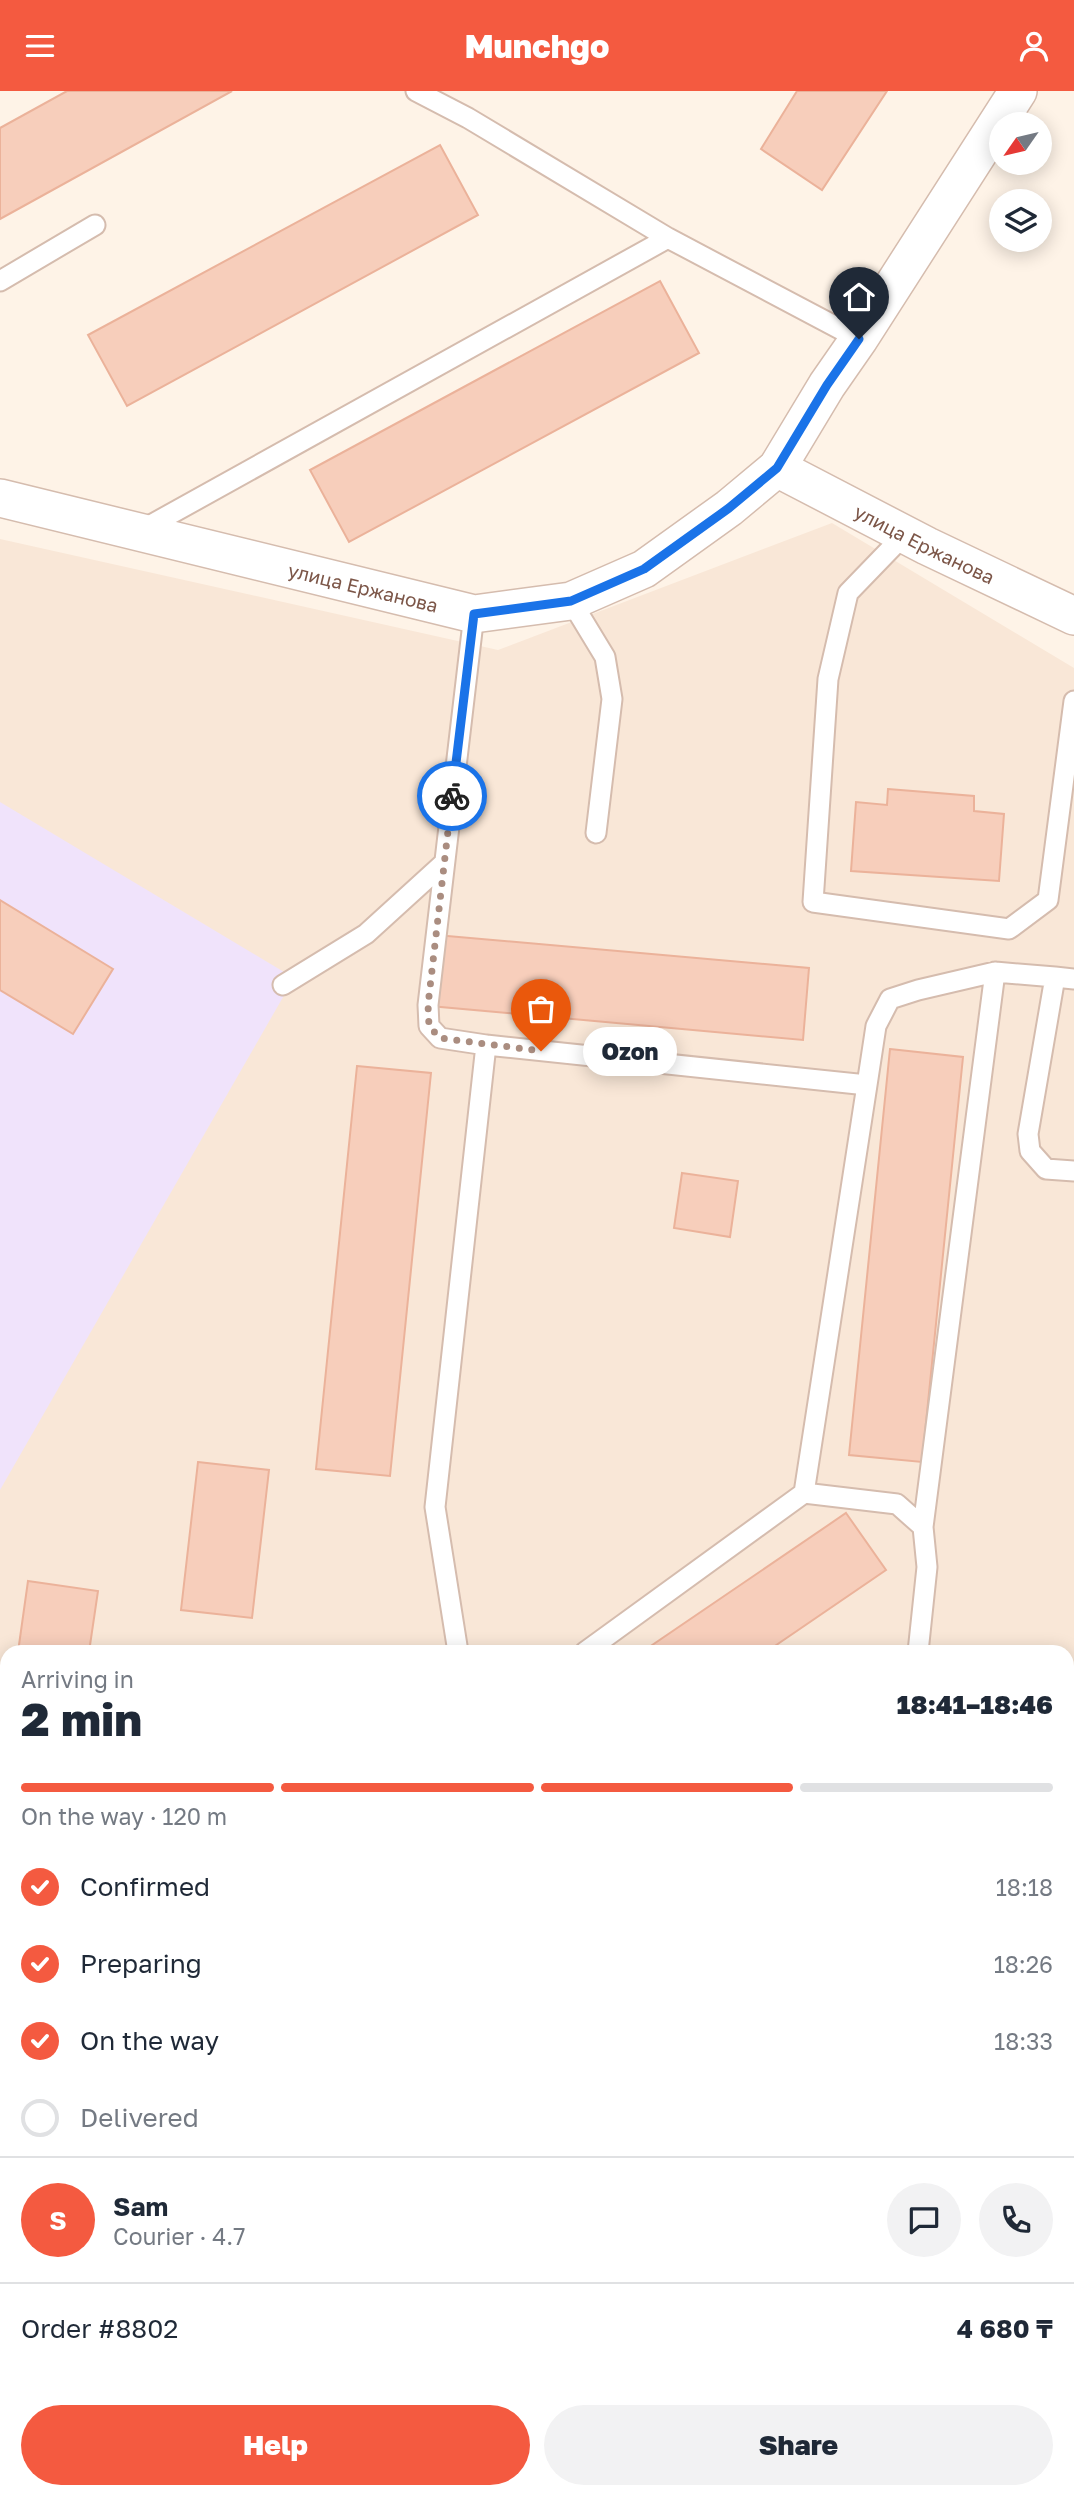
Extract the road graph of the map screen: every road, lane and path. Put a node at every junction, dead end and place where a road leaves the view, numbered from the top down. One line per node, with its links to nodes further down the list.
1 (416, 91): 4 (lane)
2 (1018, 91): 6 (street, улица Ержанова)
3 (95, 225): 5 (lane)
4 (668, 237): 6 (lane); 9 (lane)
5 (0, 281)
6 (859, 339): 7 (street, улица Ержанова)
7 (777, 468): 10 (street, улица Ержанова); 11 (street, улица Ержанова)
8 (0, 498): 9 (street, улица Ержанова)
9 (140, 531): 12 (street, улица Ержанова)
10 (905, 534): 13 (street, улица Ержанова); 14 (lane)
11 (571, 601): 12 (street, улица Ержанова); 15 (lane)
12 (474, 614): 16 (lane)
13 (1074, 616)
14 (1074, 701)
15 (596, 832)
16 (444, 863): 19 (lane); 20 (lane)
17 (995, 972): 18 (lane); 21 (lane); 24 (lane)
18 (1064, 978): 22 (lane)
19 (283, 985)
20 (486, 1045): 21 (lane); 25 (lane)
21 (867, 1085): 23 (lane)
22 (1074, 1171)
23 (804, 1493): 24 (lane); 26 (lane)
24 (923, 1527): 27 (lane)
25 (457, 1645)
26 (594, 1645)
27 (919, 1645)

